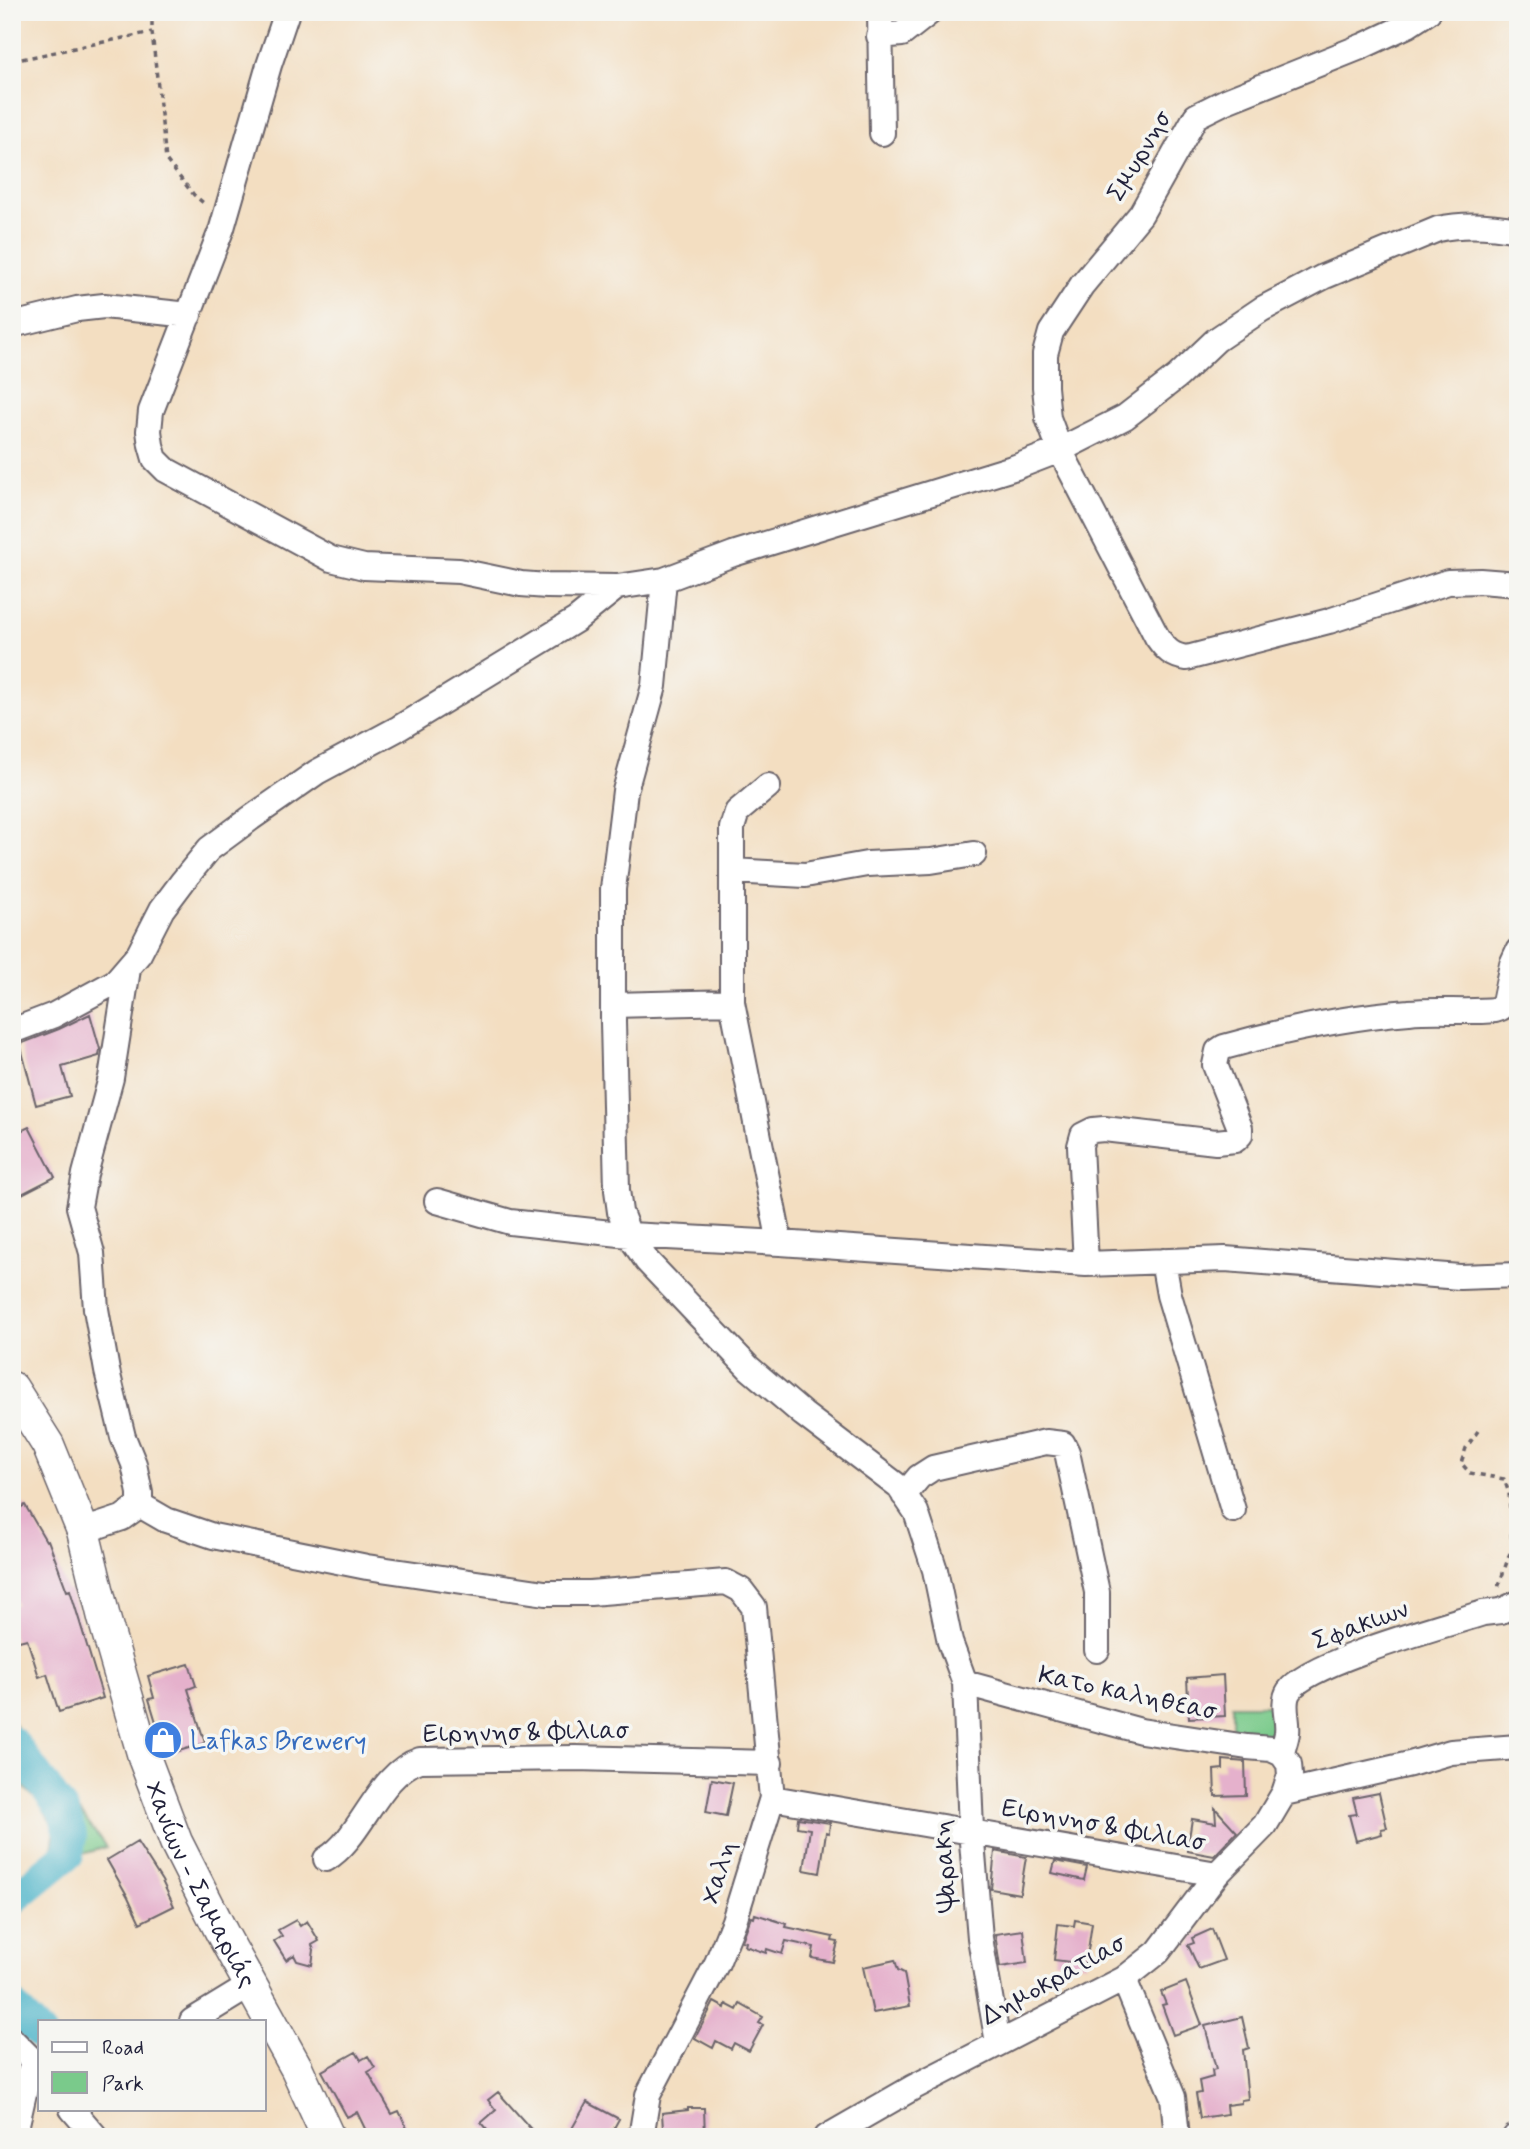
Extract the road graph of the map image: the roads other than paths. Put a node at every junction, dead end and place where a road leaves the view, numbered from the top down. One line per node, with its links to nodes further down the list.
1 (287, 12): 7 (street)
2 (930, 12): 4 (street)
3 (1428, 12): 9 (street, Σμυρνησ)
4 (880, 24): 5 (street)
5 (882, 133)
6 (1518, 230): 9 (street)
7 (189, 316): 8 (street); 12 (street)
8 (12, 325)
9 (1060, 450): 10 (street); 11 (street, Σμυρνησ)
10 (664, 580): 12 (street); 19 (street, Ψαρακη)
11 (1518, 584)
12 (617, 587): 17 (street)
13 (768, 786): 15 (street)
14 (974, 854): 15 (street)
15 (732, 871): 18 (street)
16 (1518, 951): 25 (street)
17 (128, 969): 20 (street); 29 (street)
18 (732, 1002): 19 (street); 23 (street)
19 (612, 1005): 22 (street, Ψαρακη)
20 (12, 1031)
21 (437, 1201): 22 (street)
22 (629, 1235): 23 (street); 28 (street, Ψαρακη)
23 (780, 1243): 25 (street)
24 (1163, 1261): 25 (street); 26 (street); 30 (street)
25 (1086, 1264)
26 (1518, 1275)
27 (12, 1388): 31 (main road, Χανίων - Σαμαριάς)
28 (904, 1494): 33 (street); 34 (street, Ψαρακη)
29 (140, 1505): 31 (street); 37 (street, Χαλη)
30 (1233, 1510)
31 (83, 1531): 44 (main road, Χανίων - Σαμαριάς)
32 (1518, 1603): 36 (street, Σφακιων)
33 (1097, 1650)
34 (965, 1683): 36 (street, Κατο καληθεασ); 40 (street, Ψαρακη)
35 (1518, 1747): 38 (street)
36 (1280, 1753): 38 (street, Δημοκρατιασ)
37 (770, 1763): 39 (street, Χαλη); 41 (street, Ειρηνησ & Φιλιασ)
38 (1284, 1793): 42 (street, Δημοκρατιασ)
39 (772, 1798): 40 (street, Ειρηνησ & Φιλιασ); 53 (street, Χαλη)
40 (971, 1830): 42 (street, Ειρηνησ & Φιλιασ); 47 (street, Ψαρακη)
41 (326, 1859)
42 (1217, 1874): 43 (street, Δημοκρατιασ)
43 (1124, 1979): 47 (street, Δημοκρατιασ); 55 (street)
44 (251, 1985): 45 (street); 52 (main road, Χανίων - Σαμαριάς)
45 (194, 2020)
46 (12, 2040): 48 (street)
47 (998, 2043): 54 (street, Δημοκρατιασ)
48 (37, 2064): 50 (street)
49 (73, 2110): 51 (street)
50 (15, 2137)
51 (96, 2137)
52 (328, 2137)
53 (641, 2137)
54 (827, 2137)
55 (1177, 2137)

